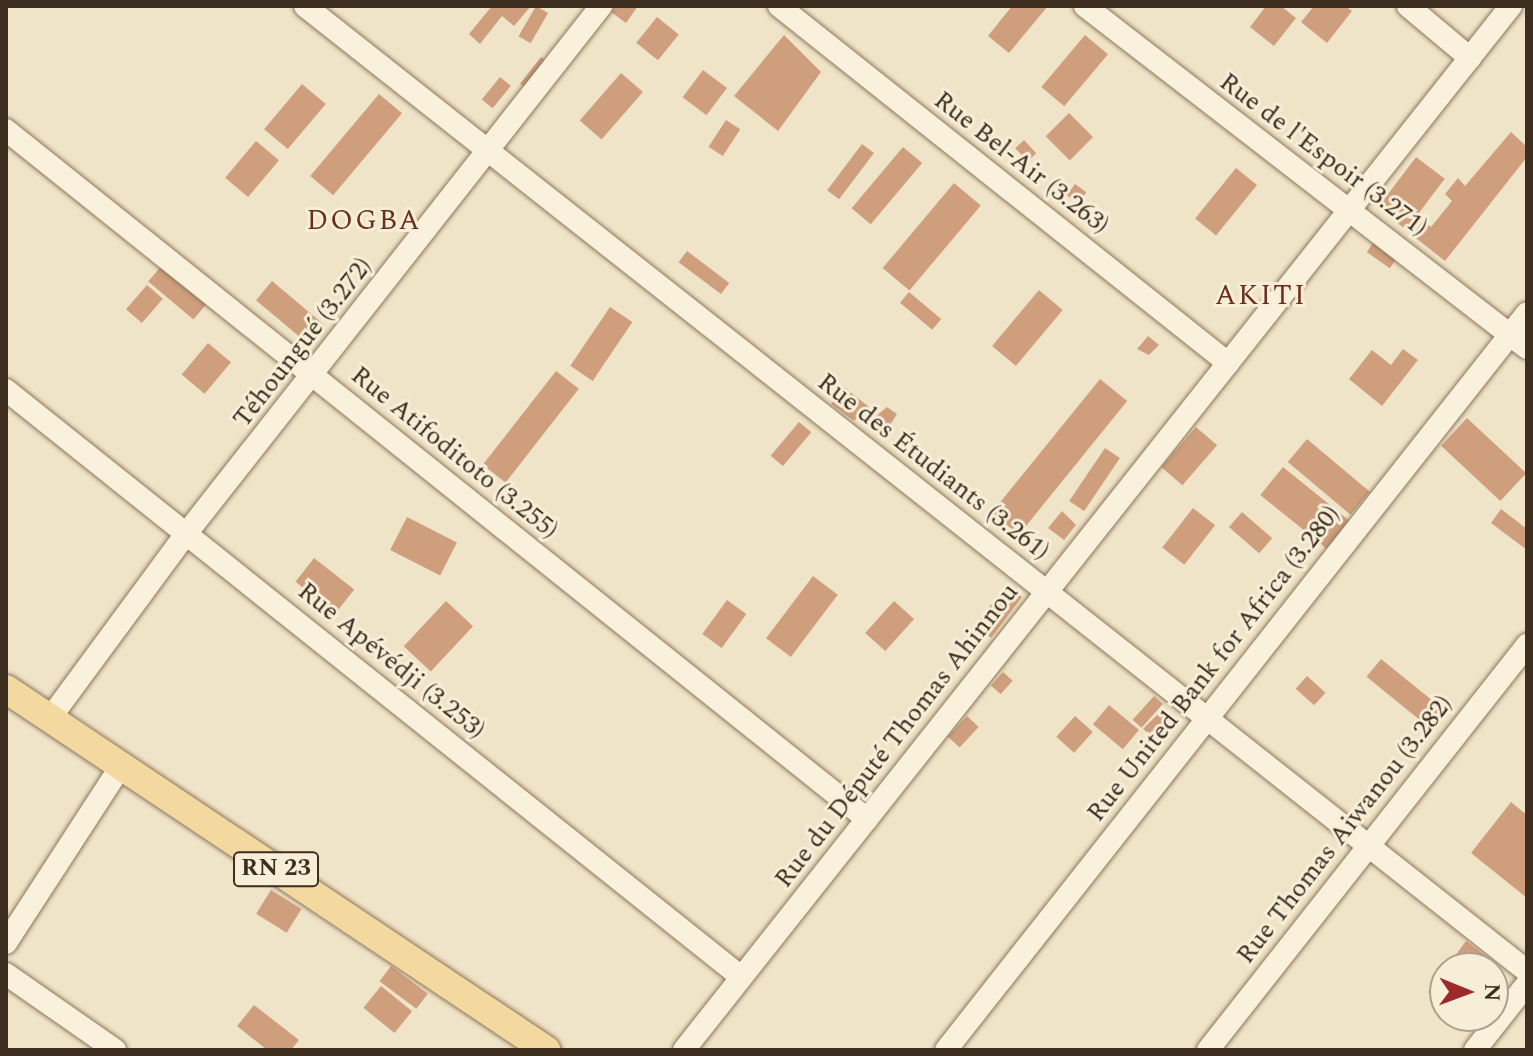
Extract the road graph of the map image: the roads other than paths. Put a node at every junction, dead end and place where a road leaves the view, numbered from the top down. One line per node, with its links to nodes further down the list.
1 (305, 6): 9 (street, Rue des Étudiants (3.261))
2 (601, 6): 9 (street, Téhoungué (3.272))
3 (779, 6): 13 (street, Rue Bel-Air (3.263))
4 (1085, 6): 10 (street, Rue de l'Espoir (3.271))
5 (1408, 6): 7 (street)
6 (1511, 6): 7 (street, Rue du Député Thomas Ahinnou)
7 (1470, 58): 10 (street, Rue du Député Thomas Ahinnou)
8 (6, 130): 14 (street, Rue Atifoditoto (3.255))
9 (489, 151): 14 (street, Téhoungué (3.272)); 17 (street, Rue des Étudiants (3.261))
10 (1350, 210): 12 (street, Rue de l'Espoir (3.271)); 13 (street, Rue du Député Thomas Ahinnou)
11 (1527, 313): 12 (street, Rue United Bank for Africa (3.280))
12 (1518, 341): 21 (street, Rue United Bank for Africa (3.280))
13 (1228, 363): 17 (street, Rue du Député Thomas Ahinnou)
14 (314, 377): 16 (street, Téhoungué (3.272)); 23 (street, Rue Atifoditoto (3.255))
15 (6, 390): 16 (street, Rue Apévédji (3.253))
16 (186, 534): 20 (street, Téhoungué (3.272)); 29 (street, Rue Apévédji (3.253))
17 (1047, 592): 21 (street, Rue des Étudiants (3.261)); 23 (street, Rue du Député Thomas Ahinnou)
18 (1527, 645): 24 (street, Rue Thomas Aiwanou (3.282))
19 (6, 689): 20 (main road, RN 23)
20 (51, 717): 22 (main road, RN 23)
21 (1207, 718): 24 (street, Rue des Étudiants (3.261)); 34 (street, Rue United Bank for Africa (3.280))
22 (121, 766): 25 (street); 32 (main road, RN 23)
23 (867, 819): 29 (street, Rue du Député Thomas Ahinnou)
24 (1368, 846): 27 (street, Rue des Étudiants (3.261)); 35 (street, Rue Thomas Aiwanou (3.282))
25 (15, 909): 26 (street)
26 (6, 943)
27 (1527, 971)
28 (6, 974): 31 (street)
29 (741, 977): 33 (street, Rue du Député Thomas Ahinnou)
30 (1527, 984): 36 (street)
31 (115, 1050)
32 (546, 1050)
33 (684, 1050)
34 (946, 1050)
35 (1208, 1050)
36 (1475, 1050)

